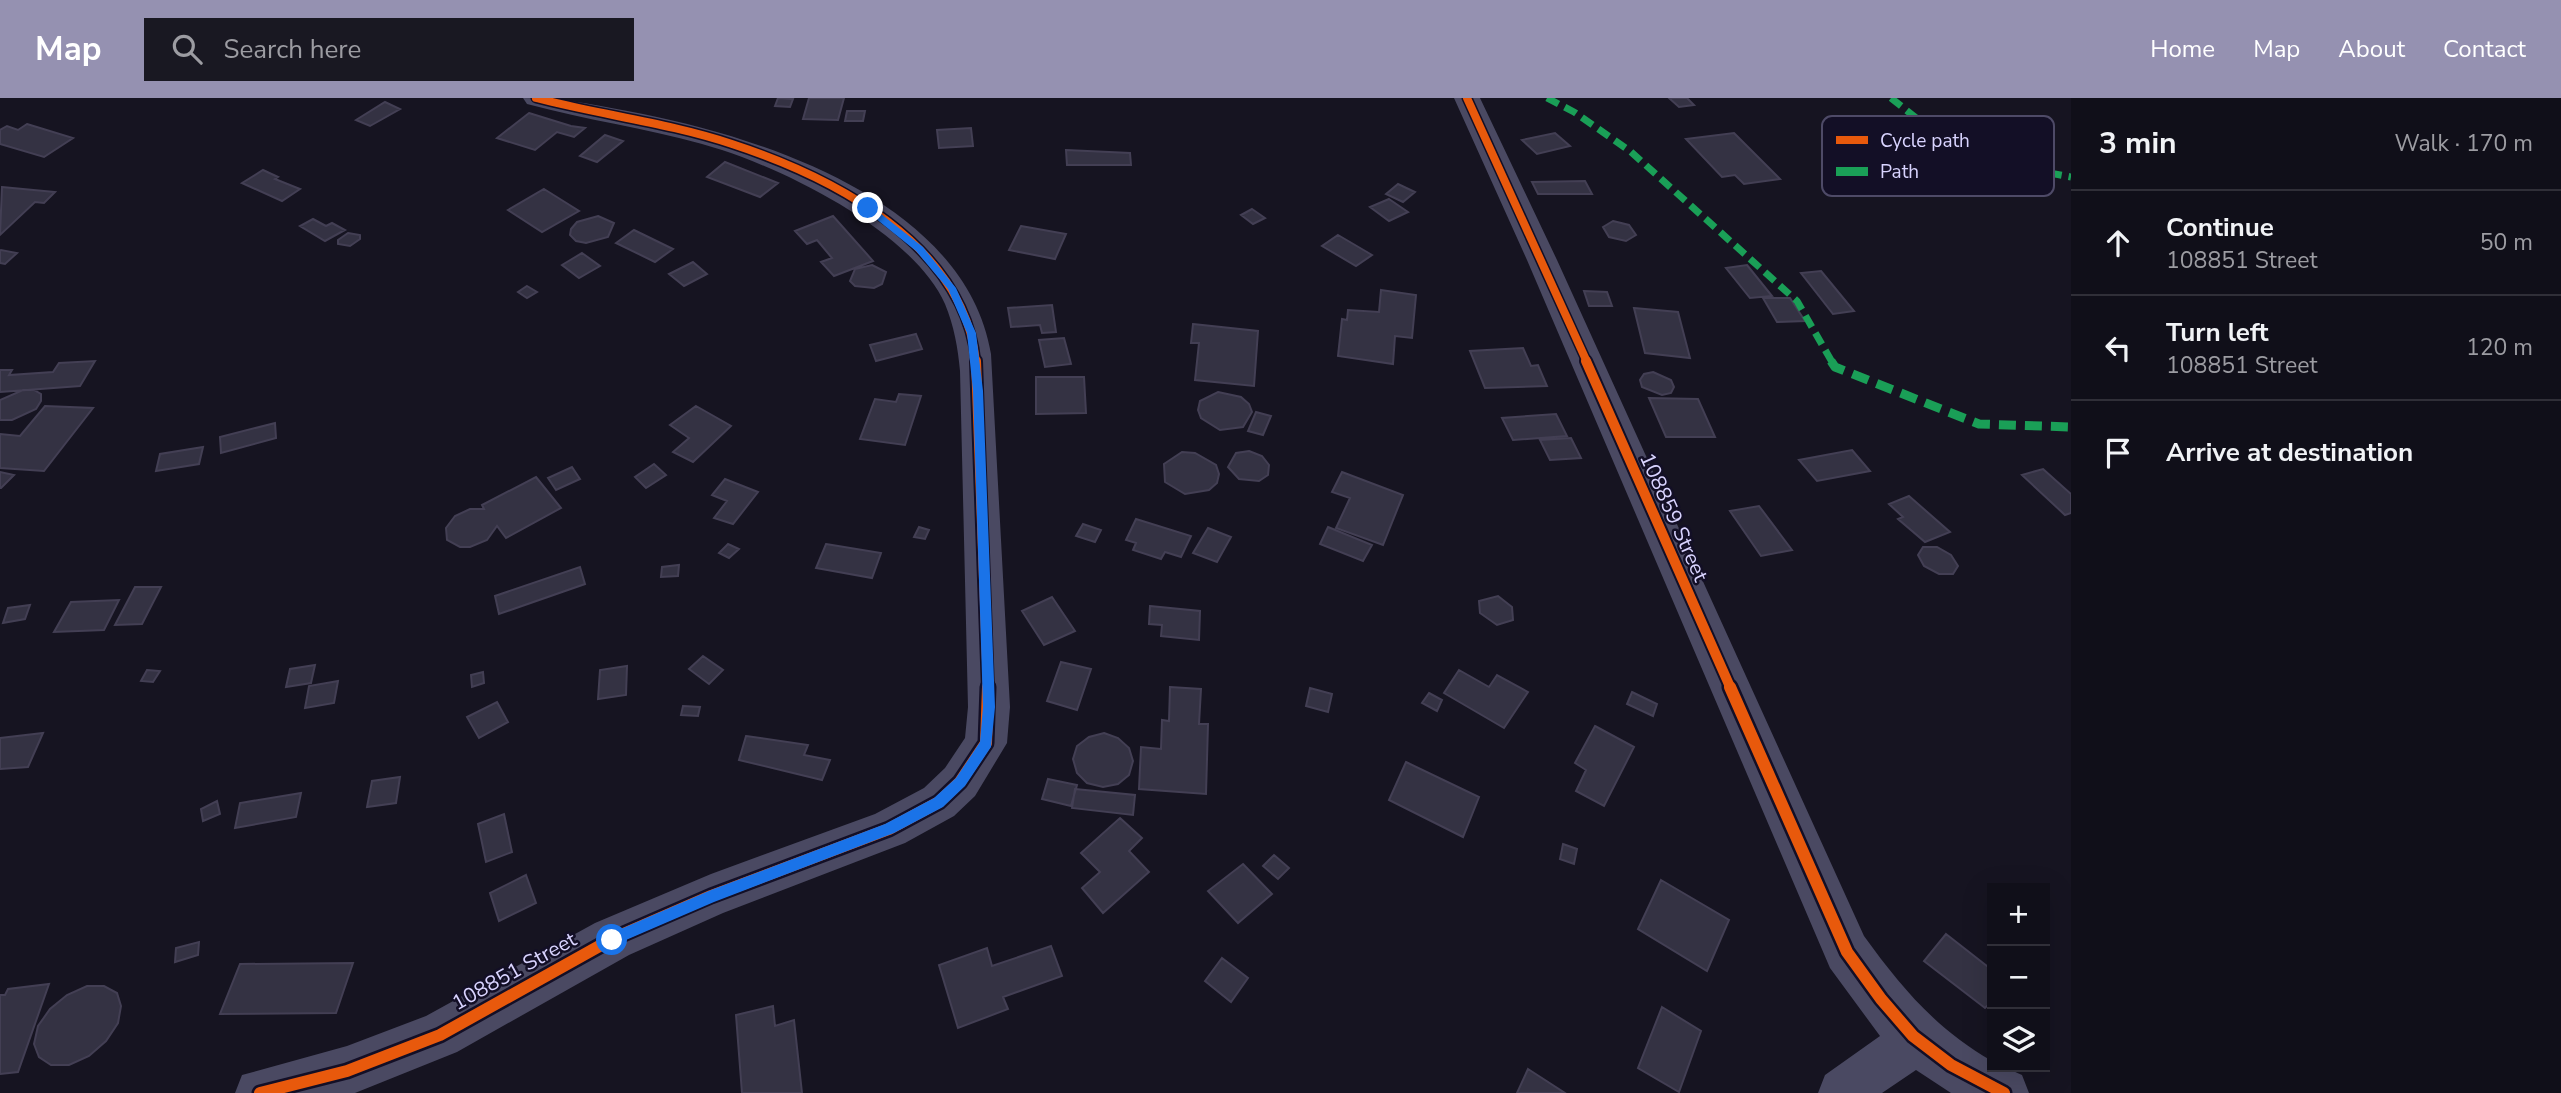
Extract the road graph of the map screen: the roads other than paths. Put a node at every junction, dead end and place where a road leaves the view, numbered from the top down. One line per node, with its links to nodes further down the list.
1 (536, 98): 4 (street, 108851 Street)
2 (1467, 98): 3 (street, 108859 Street)
3 (1917, 1042): 5 (street); 6 (street, 108859 Street)
4 (260, 1093)
5 (1843, 1093)
6 (2004, 1093)

